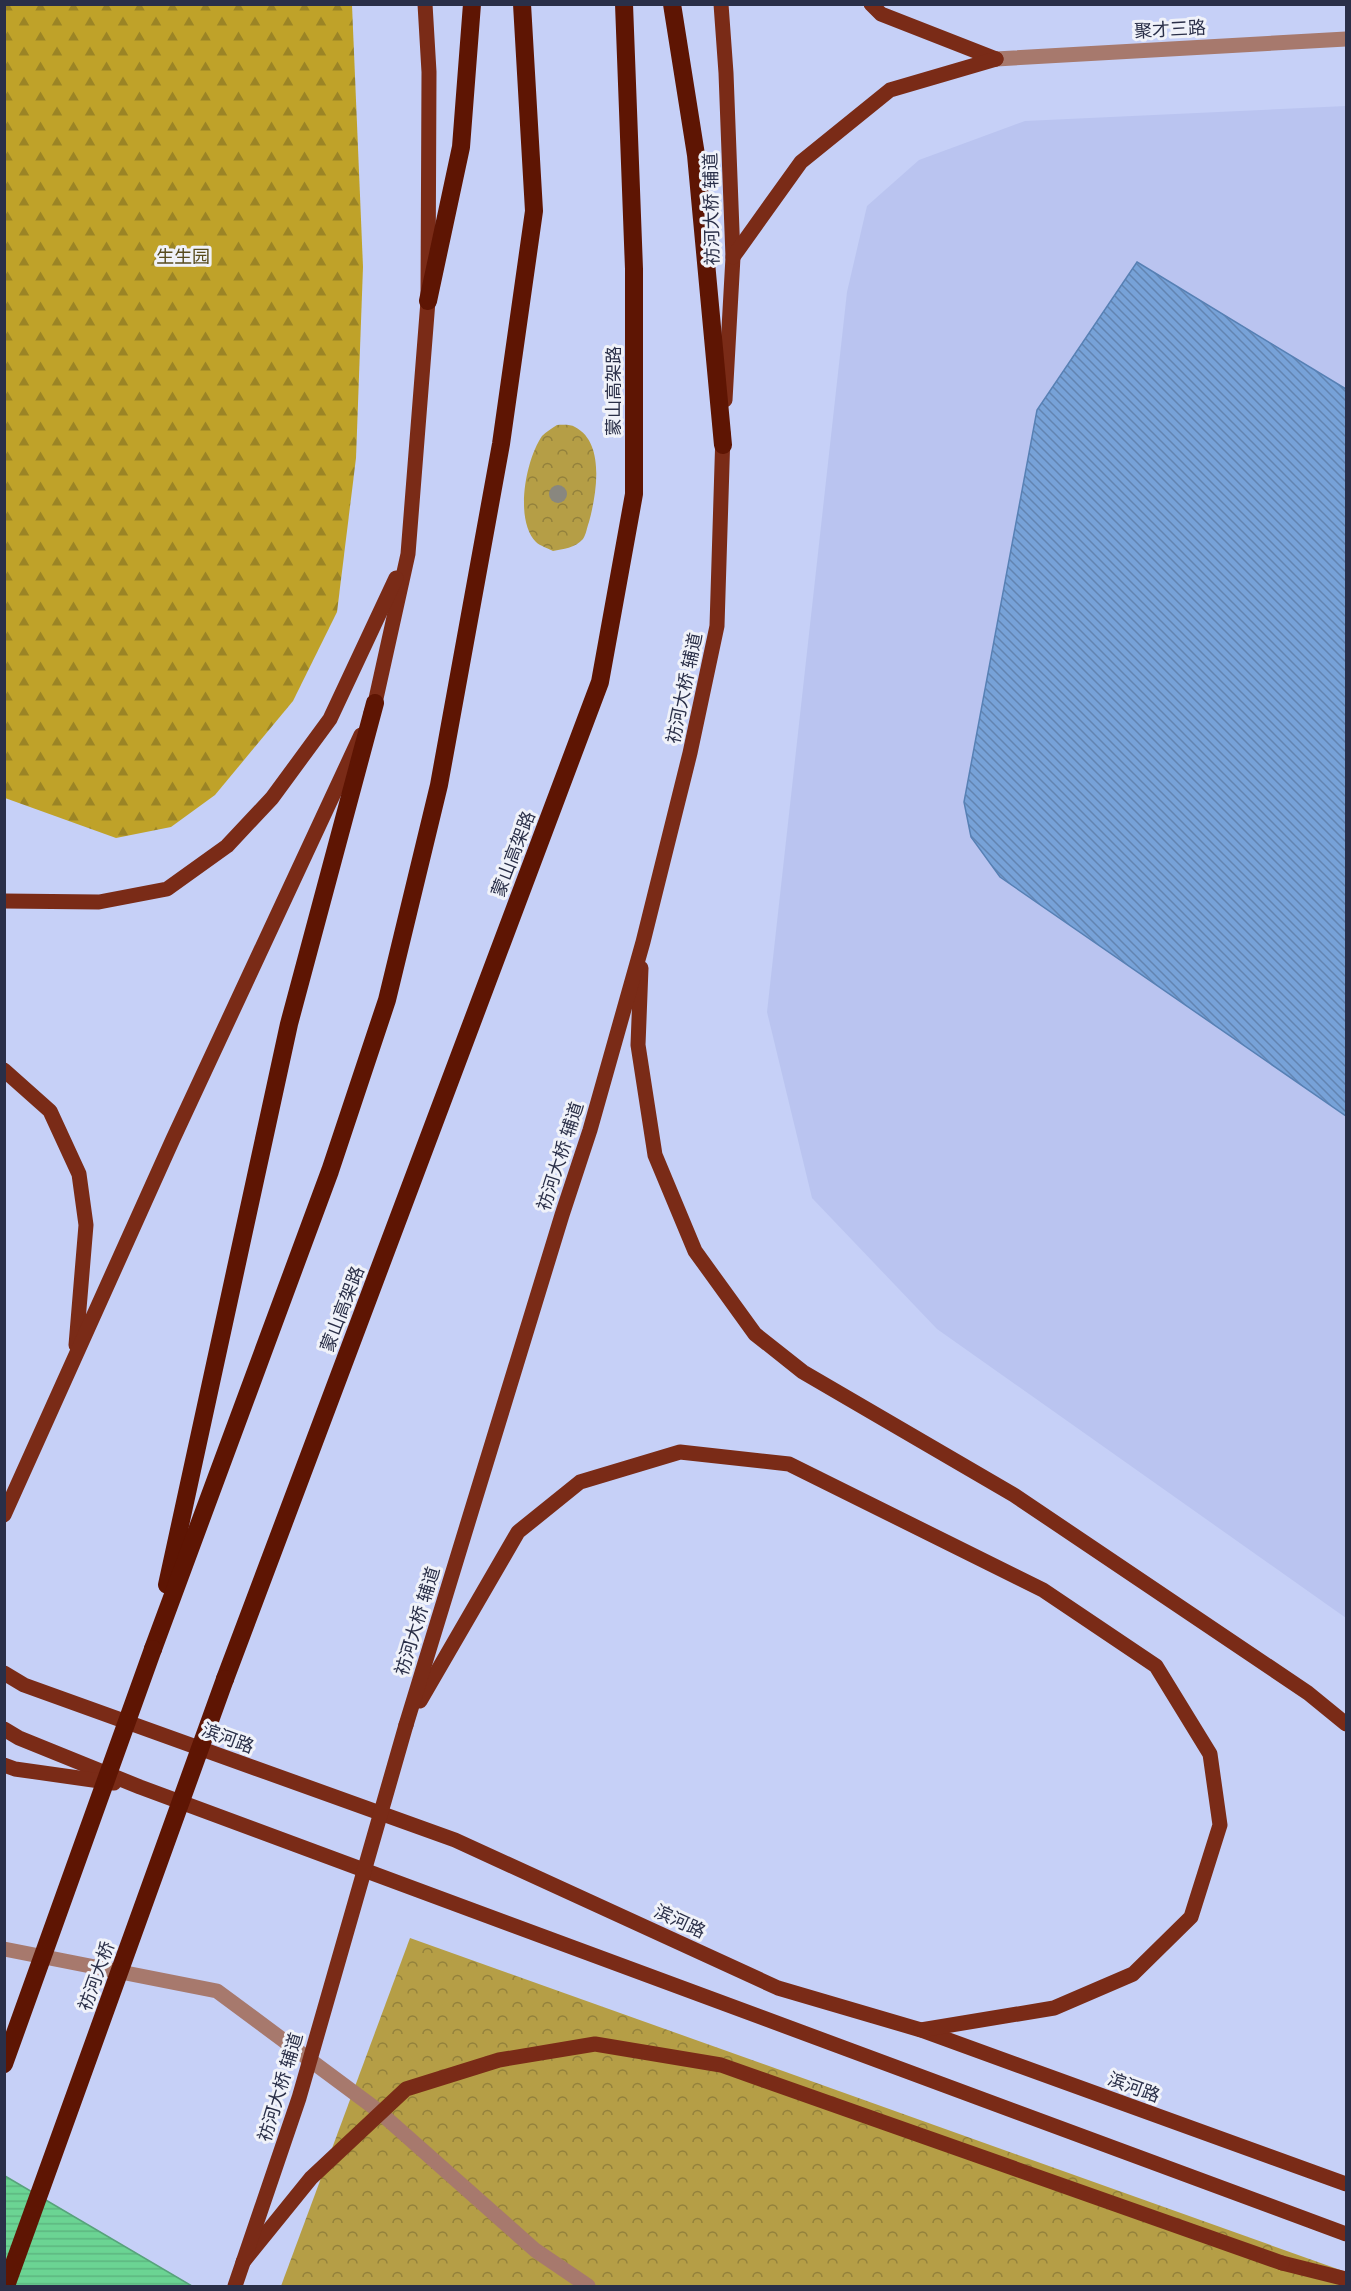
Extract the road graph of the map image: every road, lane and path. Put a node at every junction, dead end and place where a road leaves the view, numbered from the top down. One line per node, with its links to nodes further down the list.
1 (425, 4): 11 (main road)
2 (472, 4): 11 (highway)
3 (522, 4): 20 (highway)
4 (624, 4): 22 (highway, 蒙山高架路)
5 (672, 4): 12 (highway)
6 (721, 4): 10 (main road, 祊河大桥 辅道)
7 (871, 4): 9 (main road)
8 (1347, 39): 9 (street, 聚才三路)
9 (996, 58): 10 (main road)
10 (733, 257): 12 (main road, 祊河大桥 辅道)
11 (428, 301): 13 (main road)
12 (723, 445): 16 (main road, 祊河大桥 辅道)
13 (408, 554): 14 (main road); 15 (main road)
14 (375, 703): 18 (main road); 20 (highway)
15 (4, 902)
16 (643, 942): 23 (main road); 24 (main road, 祊河大桥 辅道)
17 (4, 1070): 18 (main road)
18 (75, 1356): 19 (main road)
19 (4, 1515)
20 (153, 1649): 30 (highway, bridge)
21 (4, 1674): 29 (main road, 滨河路)
22 (225, 1679): 35 (highway, 祊河大桥, bridge)
23 (1347, 1724)
24 (406, 1725): 29 (main road); 33 (main road, 祊河大桥 辅道, bridge)
25 (4, 1729): 27 (main road)
26 (4, 1765): 27 (main road)
27 (140, 1787): 32 (main road)
28 (4, 1949): 37 (street)
29 (921, 2030): 31 (main road, 滨河路)
30 (4, 2064)
31 (1347, 2184)
32 (1347, 2234)
33 (243, 2262): 34 (main road, bridge); 36 (main road, 祊河大桥 辅道, bridge)
34 (1347, 2279)
35 (6, 2286)
36 (235, 2286)
37 (588, 2286)

